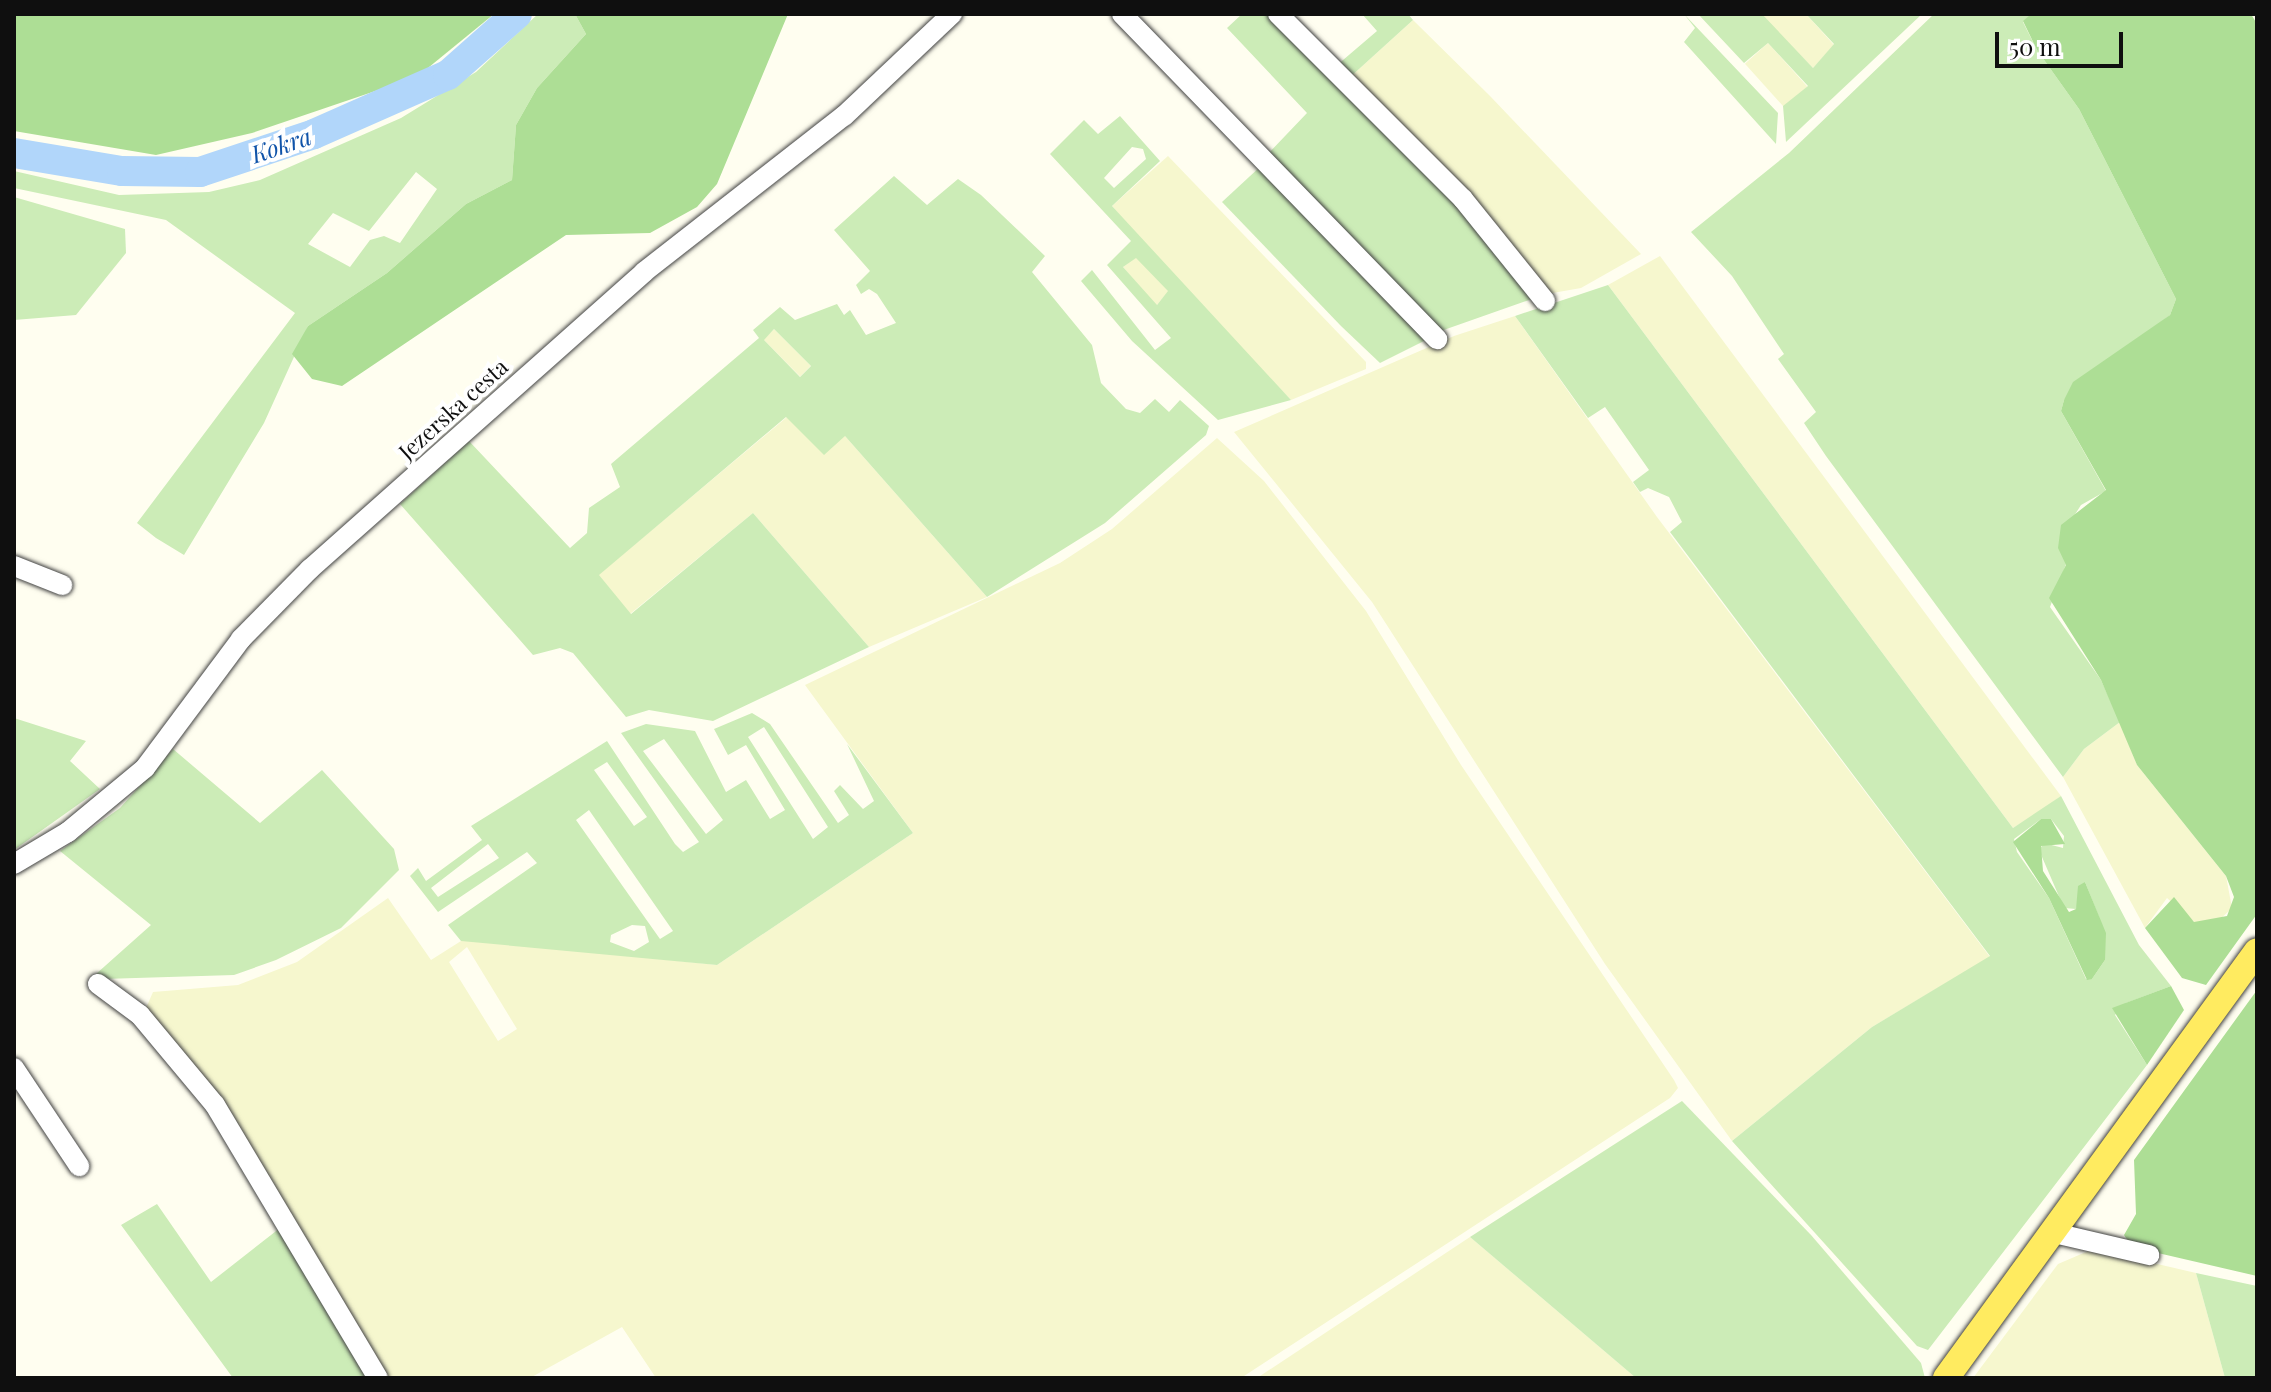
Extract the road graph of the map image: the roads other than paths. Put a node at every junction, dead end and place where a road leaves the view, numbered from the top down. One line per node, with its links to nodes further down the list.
1 (952, 14): 8 (street, Jezerska cesta)
2 (1122, 14): 5 (street)
3 (1278, 14): 4 (street)
4 (1545, 301)
5 (1437, 339)
6 (14, 566): 7 (street)
7 (62, 585)
8 (14, 864)
9 (2257, 951): 13 (main road)
10 (98, 984): 15 (street)
11 (14, 1068): 12 (street)
12 (79, 1166)
13 (2050, 1232): 14 (street); 16 (main road)
14 (2149, 1255)
15 (378, 1378)
16 (1946, 1378)

